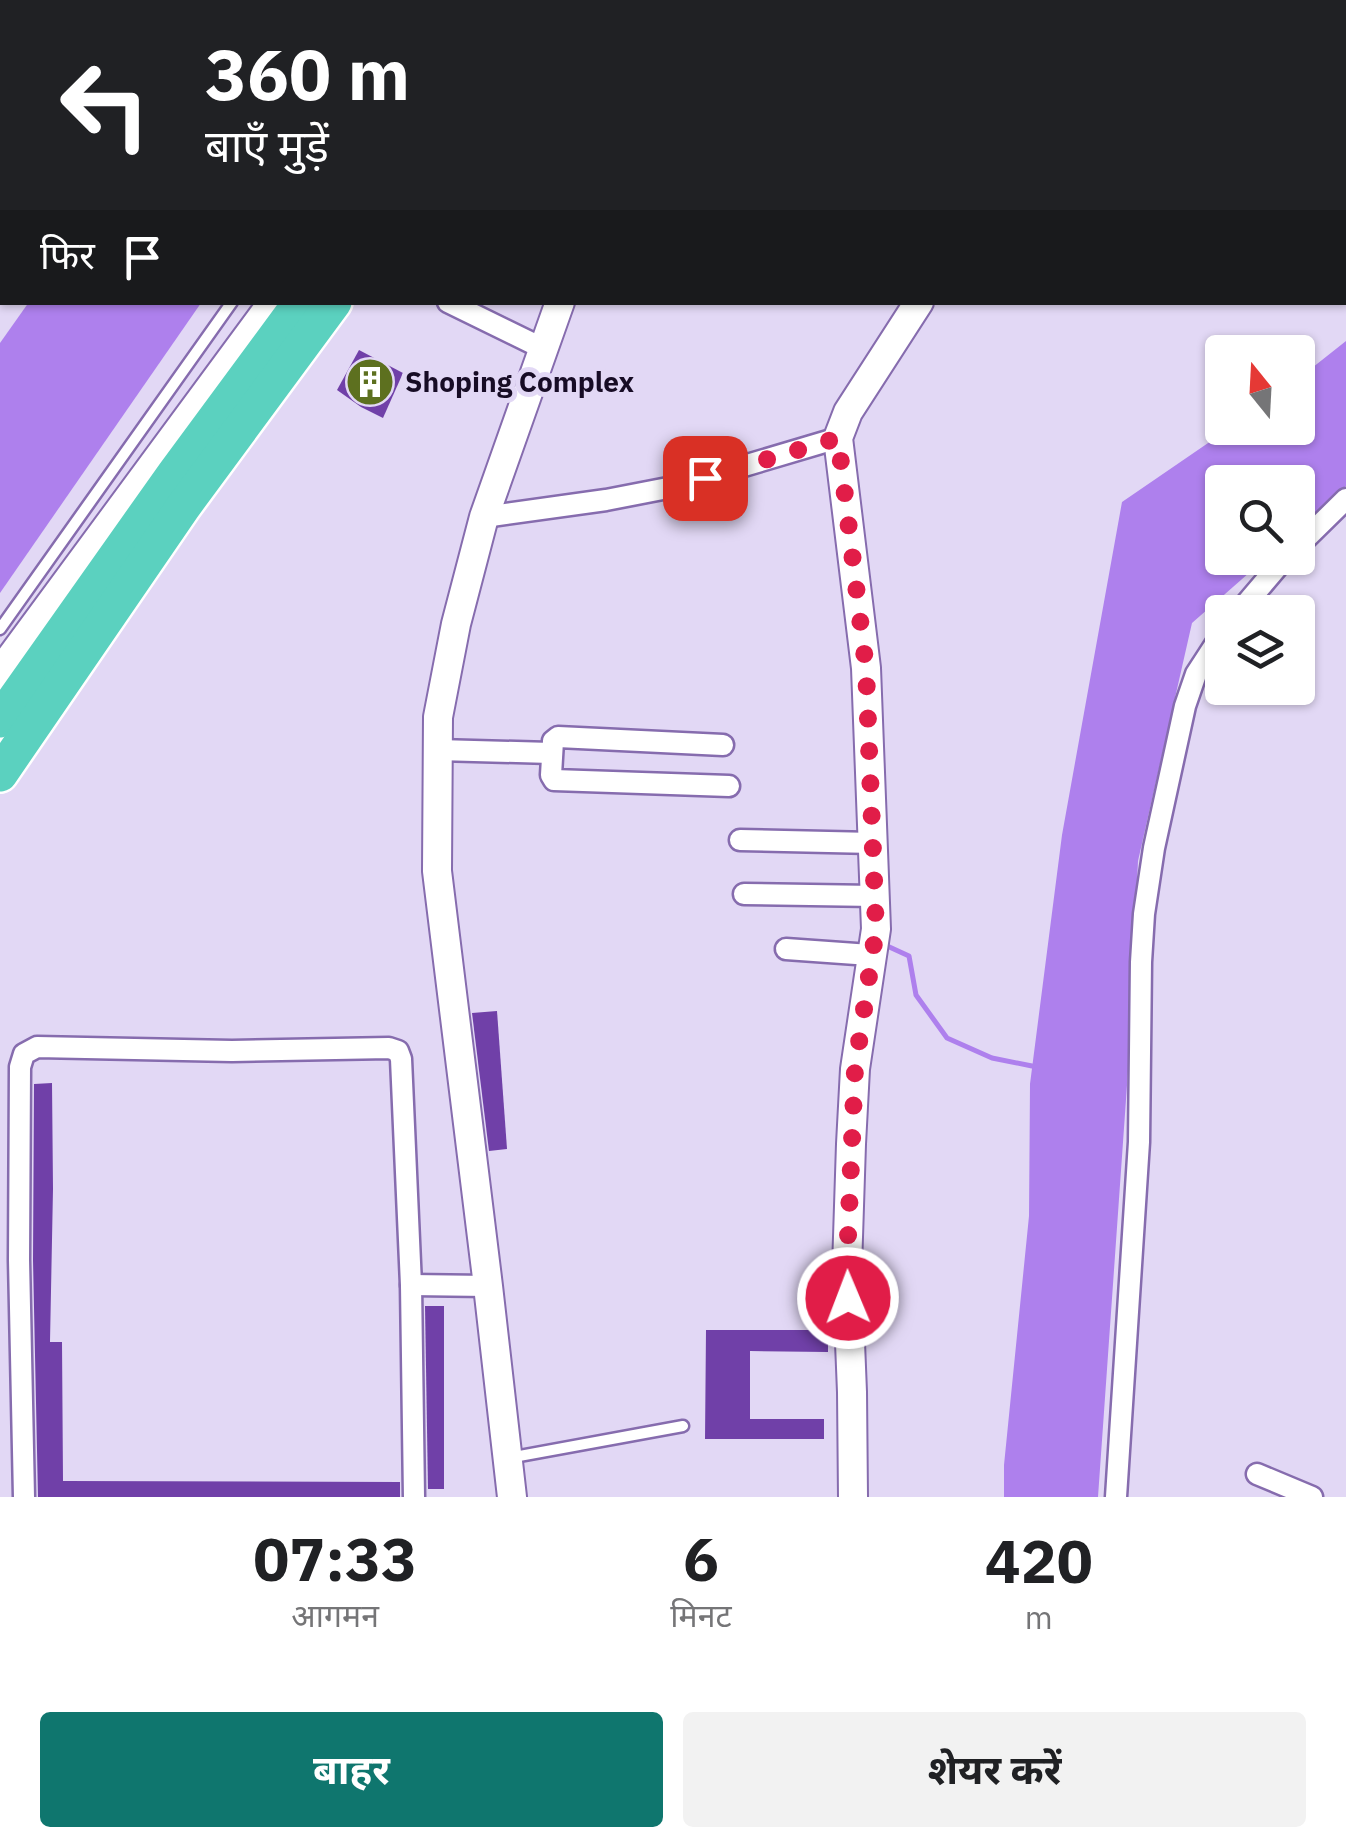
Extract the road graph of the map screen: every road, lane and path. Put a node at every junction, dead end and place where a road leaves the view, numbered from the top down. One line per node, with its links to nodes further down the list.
1 (230, 305): 14 (lane)
2 (271, 305): 16 (street)
3 (454, 305): 7 (street)
4 (559, 305): 7 (street)
5 (917, 305): 8 (street)
6 (323, 308): 17 (highway); 21 (highway)
7 (544, 349): 10 (street)
8 (838, 438): 10 (street); 24 (street)
9 (1346, 499): 11 (street)
10 (484, 518): 19 (street)
11 (1315, 529)
12 (1271, 575): 13 (street)
13 (1253, 595)
14 (0, 629)
15 (1205, 660): 39 (street)
16 (0, 672)
17 (0, 720)
18 (723, 744): 20 (street)
19 (438, 750): 20 (street); 31 (street)
20 (552, 753): 22 (street)
21 (0, 774)
22 (729, 786)
23 (740, 840): 24 (street)
24 (874, 843): 26 (street)
25 (744, 894): 26 (street)
26 (875, 896): 28 (street)
27 (786, 949): 28 (street)
28 (870, 955): 38 (street)
29 (9, 1258): 30 (street); 35 (street)
30 (411, 1285): 31 (street); 36 (street)
31 (488, 1286): 33 (street)
32 (683, 1426): 33 (lane)
33 (507, 1458): 37 (street)
34 (1257, 1474): 40 (street)
35 (24, 1497)
36 (414, 1497)
37 (512, 1497)
38 (853, 1497)
39 (1116, 1497)
40 (1312, 1497)

